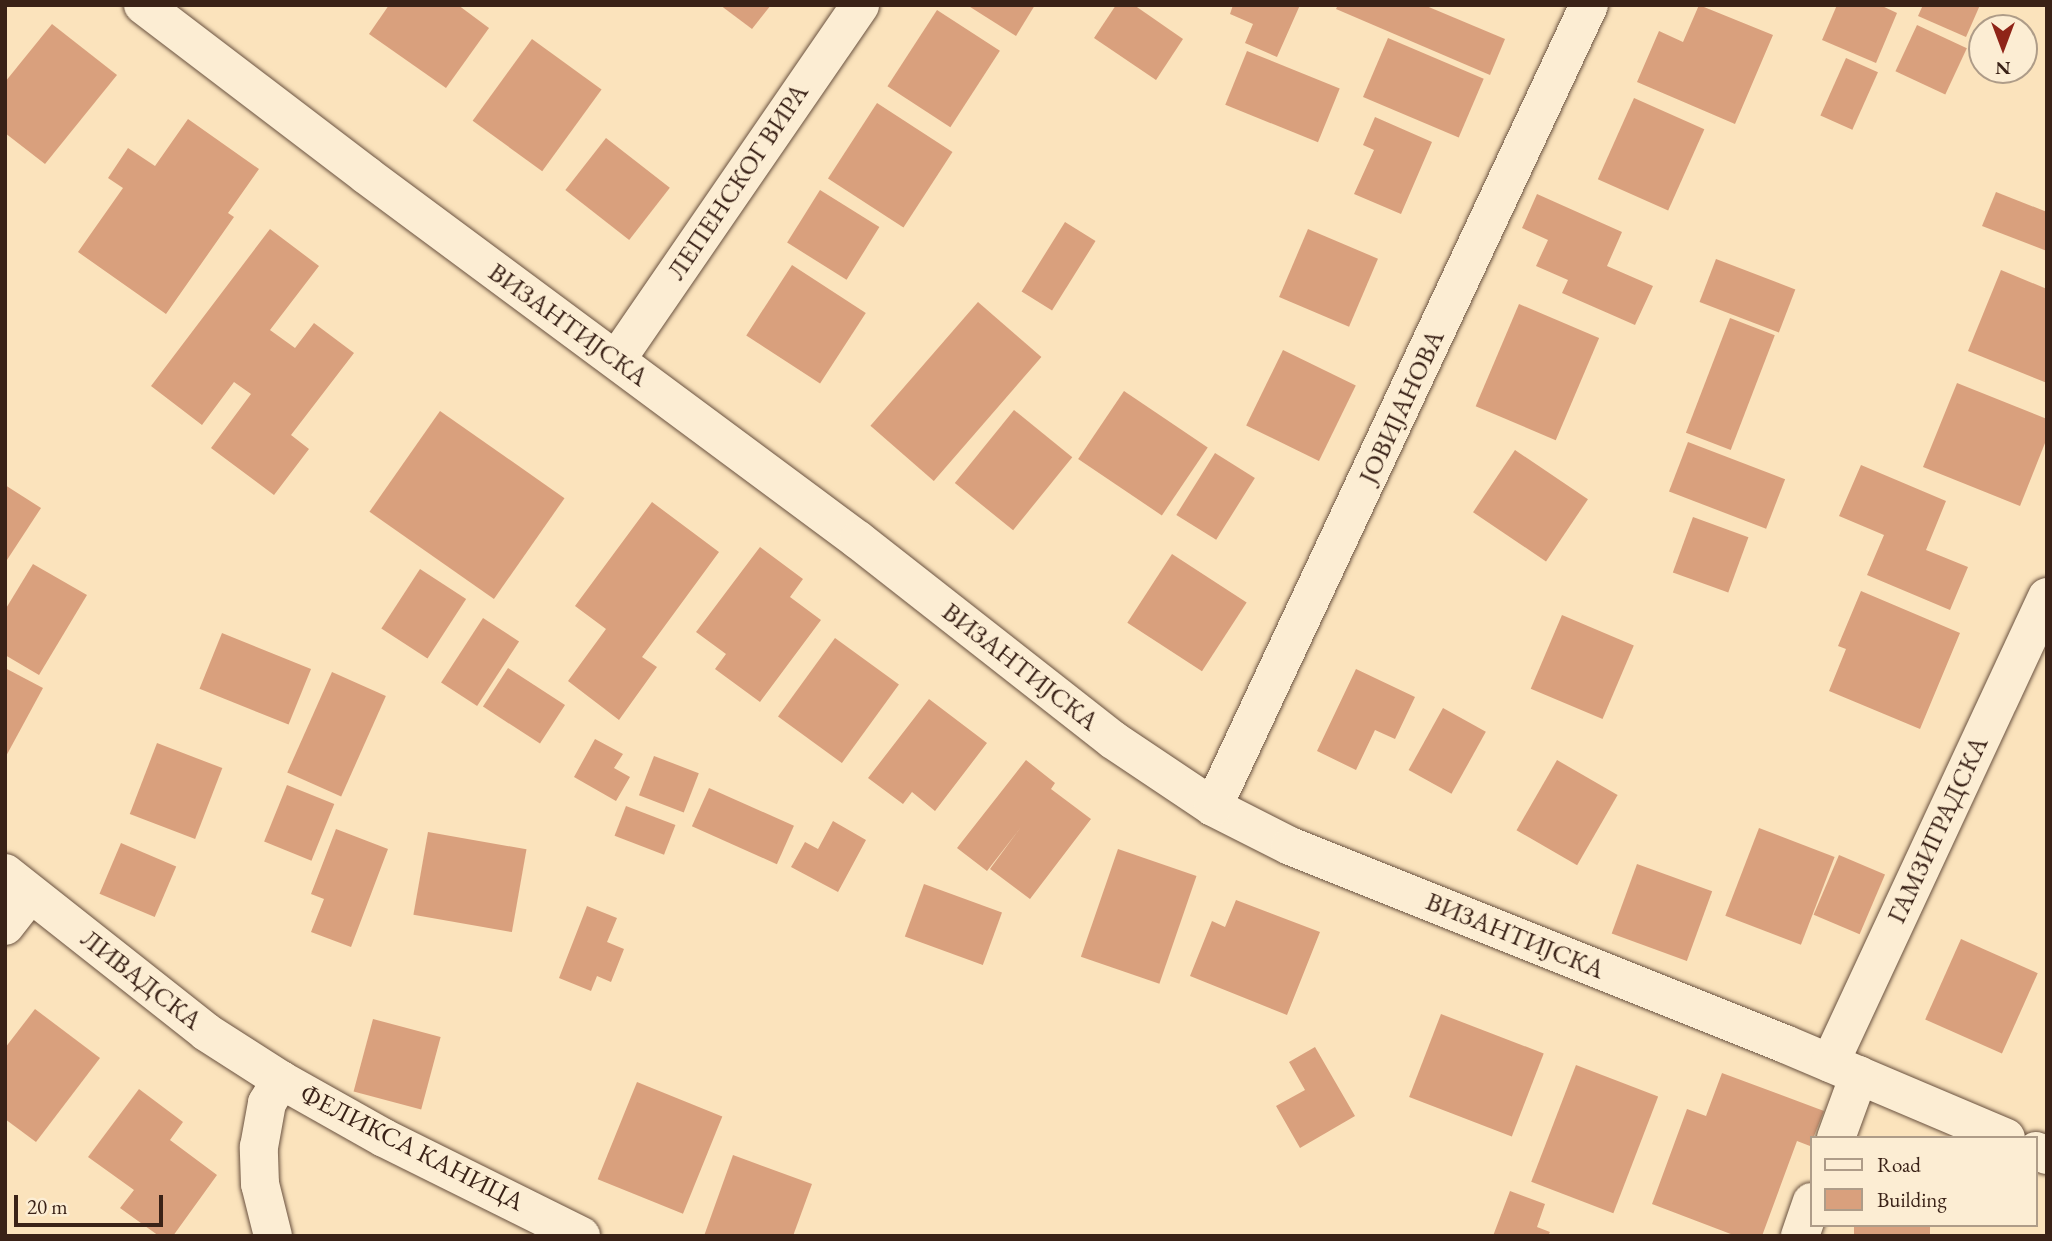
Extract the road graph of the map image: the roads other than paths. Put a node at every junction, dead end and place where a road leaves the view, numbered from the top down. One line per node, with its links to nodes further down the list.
1 (143, 5): 4 (street, ВИЗАНТИЈСКА)
2 (860, 5): 4 (street, ЛЕПЕНСКОГ ВИРА)
3 (1589, 5): 6 (street, ЈОВИЈАНОВА)
4 (617, 359): 6 (street, ВИЗАНТИЈСКА)
5 (2047, 597): 9 (street, ГАМЗИГРАДСКА)
6 (1213, 807): 9 (street, ВИЗАНТИЈСКА)
7 (18, 883): 8 (street); 10 (street, ЛИВАДСКА)
8 (5, 926)
9 (1845, 1069): 11 (street, ГАМЗИГРАДСКА); 12 (street, ВИЗАНТИЈСКА)
10 (281, 1080): 14 (street); 15 (street, ФЕЛИКСА КАНИЦА)
11 (1836, 1136)
12 (2001, 1136)
13 (1811, 1205): 16 (street)
14 (273, 1236)
15 (581, 1236)
16 (1800, 1236)

